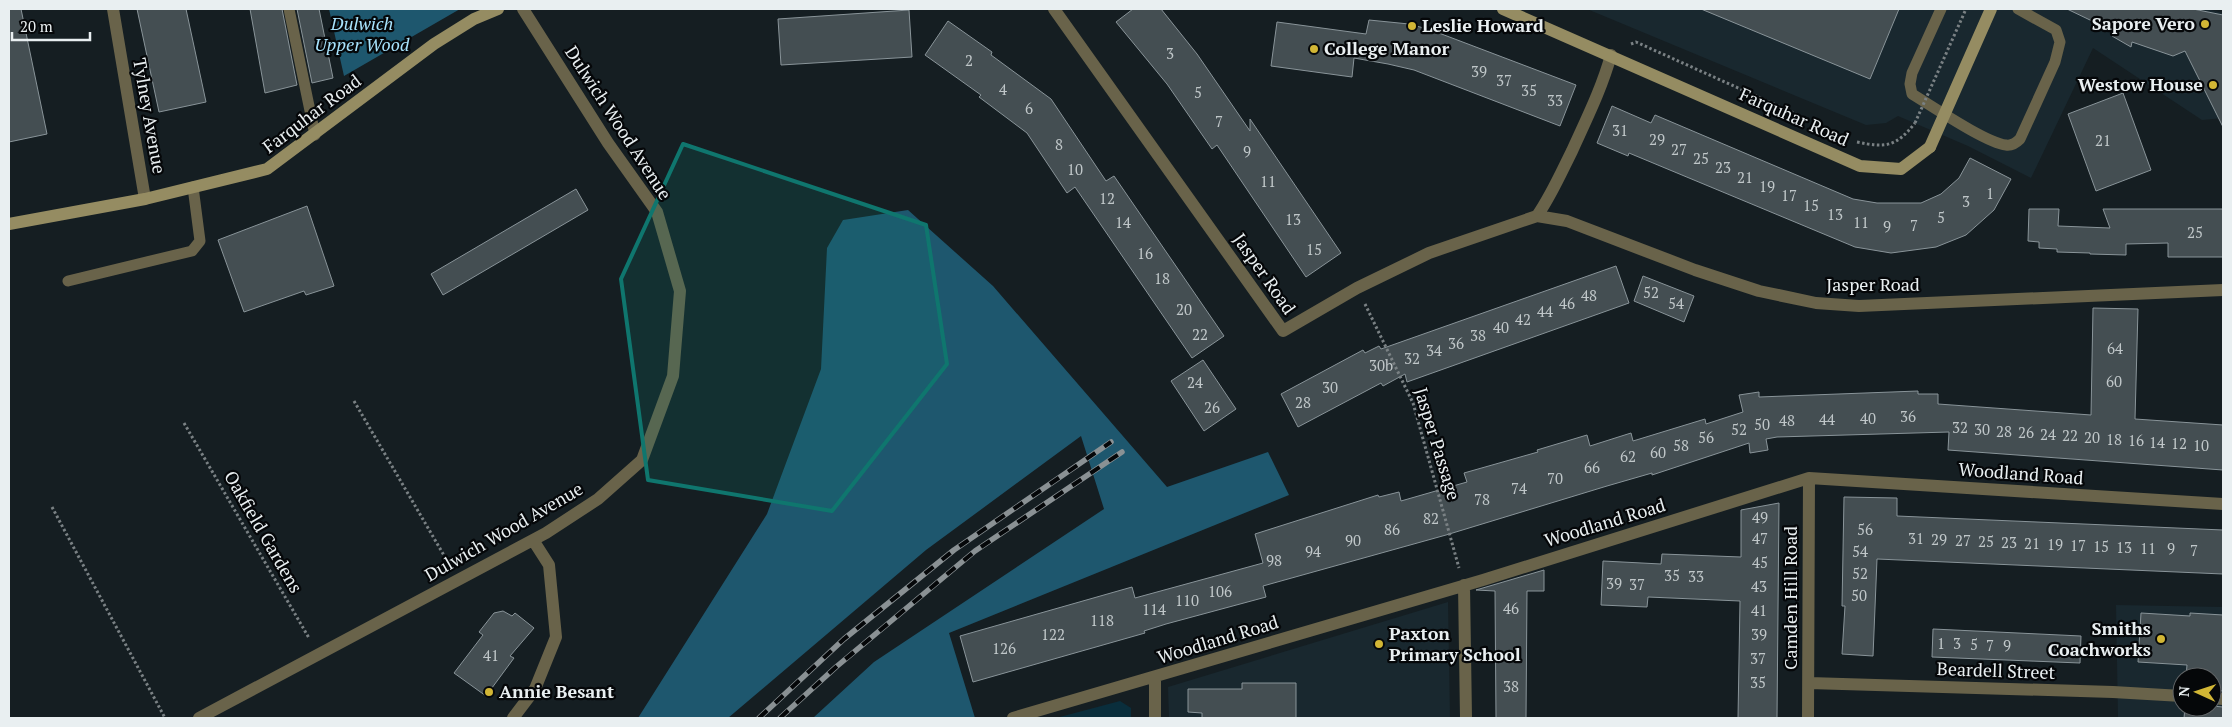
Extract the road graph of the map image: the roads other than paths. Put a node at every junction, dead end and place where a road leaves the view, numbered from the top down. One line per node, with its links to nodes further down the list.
1 (113, 9): 13 (street, Tylney Avenue)
2 (289, 9): 11 (lane)
3 (498, 9): 11 (street, Farquhar Road)
4 (523, 9): 20 (street, Dulwich Wood Avenue)
5 (1054, 9): 14 (street, Jasper Road)
6 (1503, 9): 10 (street, Farquhar Road)
7 (1941, 9): 9 (lane)
8 (1991, 9): 10 (street, Farquhar Road, bridge)
9 (2018, 9)
10 (1611, 55): 14 (street)
11 (315, 135): 12 (street, Farquhar Road)
12 (193, 187): 13 (street, Farquhar Road); 16 (lane)
13 (145, 199): 15 (street, Farquhar Road)
14 (1537, 216): 17 (street, Jasper Road)
15 (9, 224)
16 (68, 281)
17 (2223, 290)
18 (1808, 478): 19 (street, Woodland Road); 21 (street, Woodland Road); 23 (street, Camden Hill Road)
19 (2223, 504)
20 (533, 540): 25 (street, Dulwich Wood Avenue); 26 (street)
21 (1464, 585): 22 (street, Woodland Road); 29 (street)
22 (1155, 677): 27 (street, Woodland Road); 28 (street)
23 (1809, 683): 24 (street, Beardell Street); 30 (street, Camden Hill Road)
24 (2172, 695)
25 (199, 718)
26 (513, 718)
27 (1013, 718)
28 (1155, 718)
29 (1466, 718)
30 (1808, 718)

